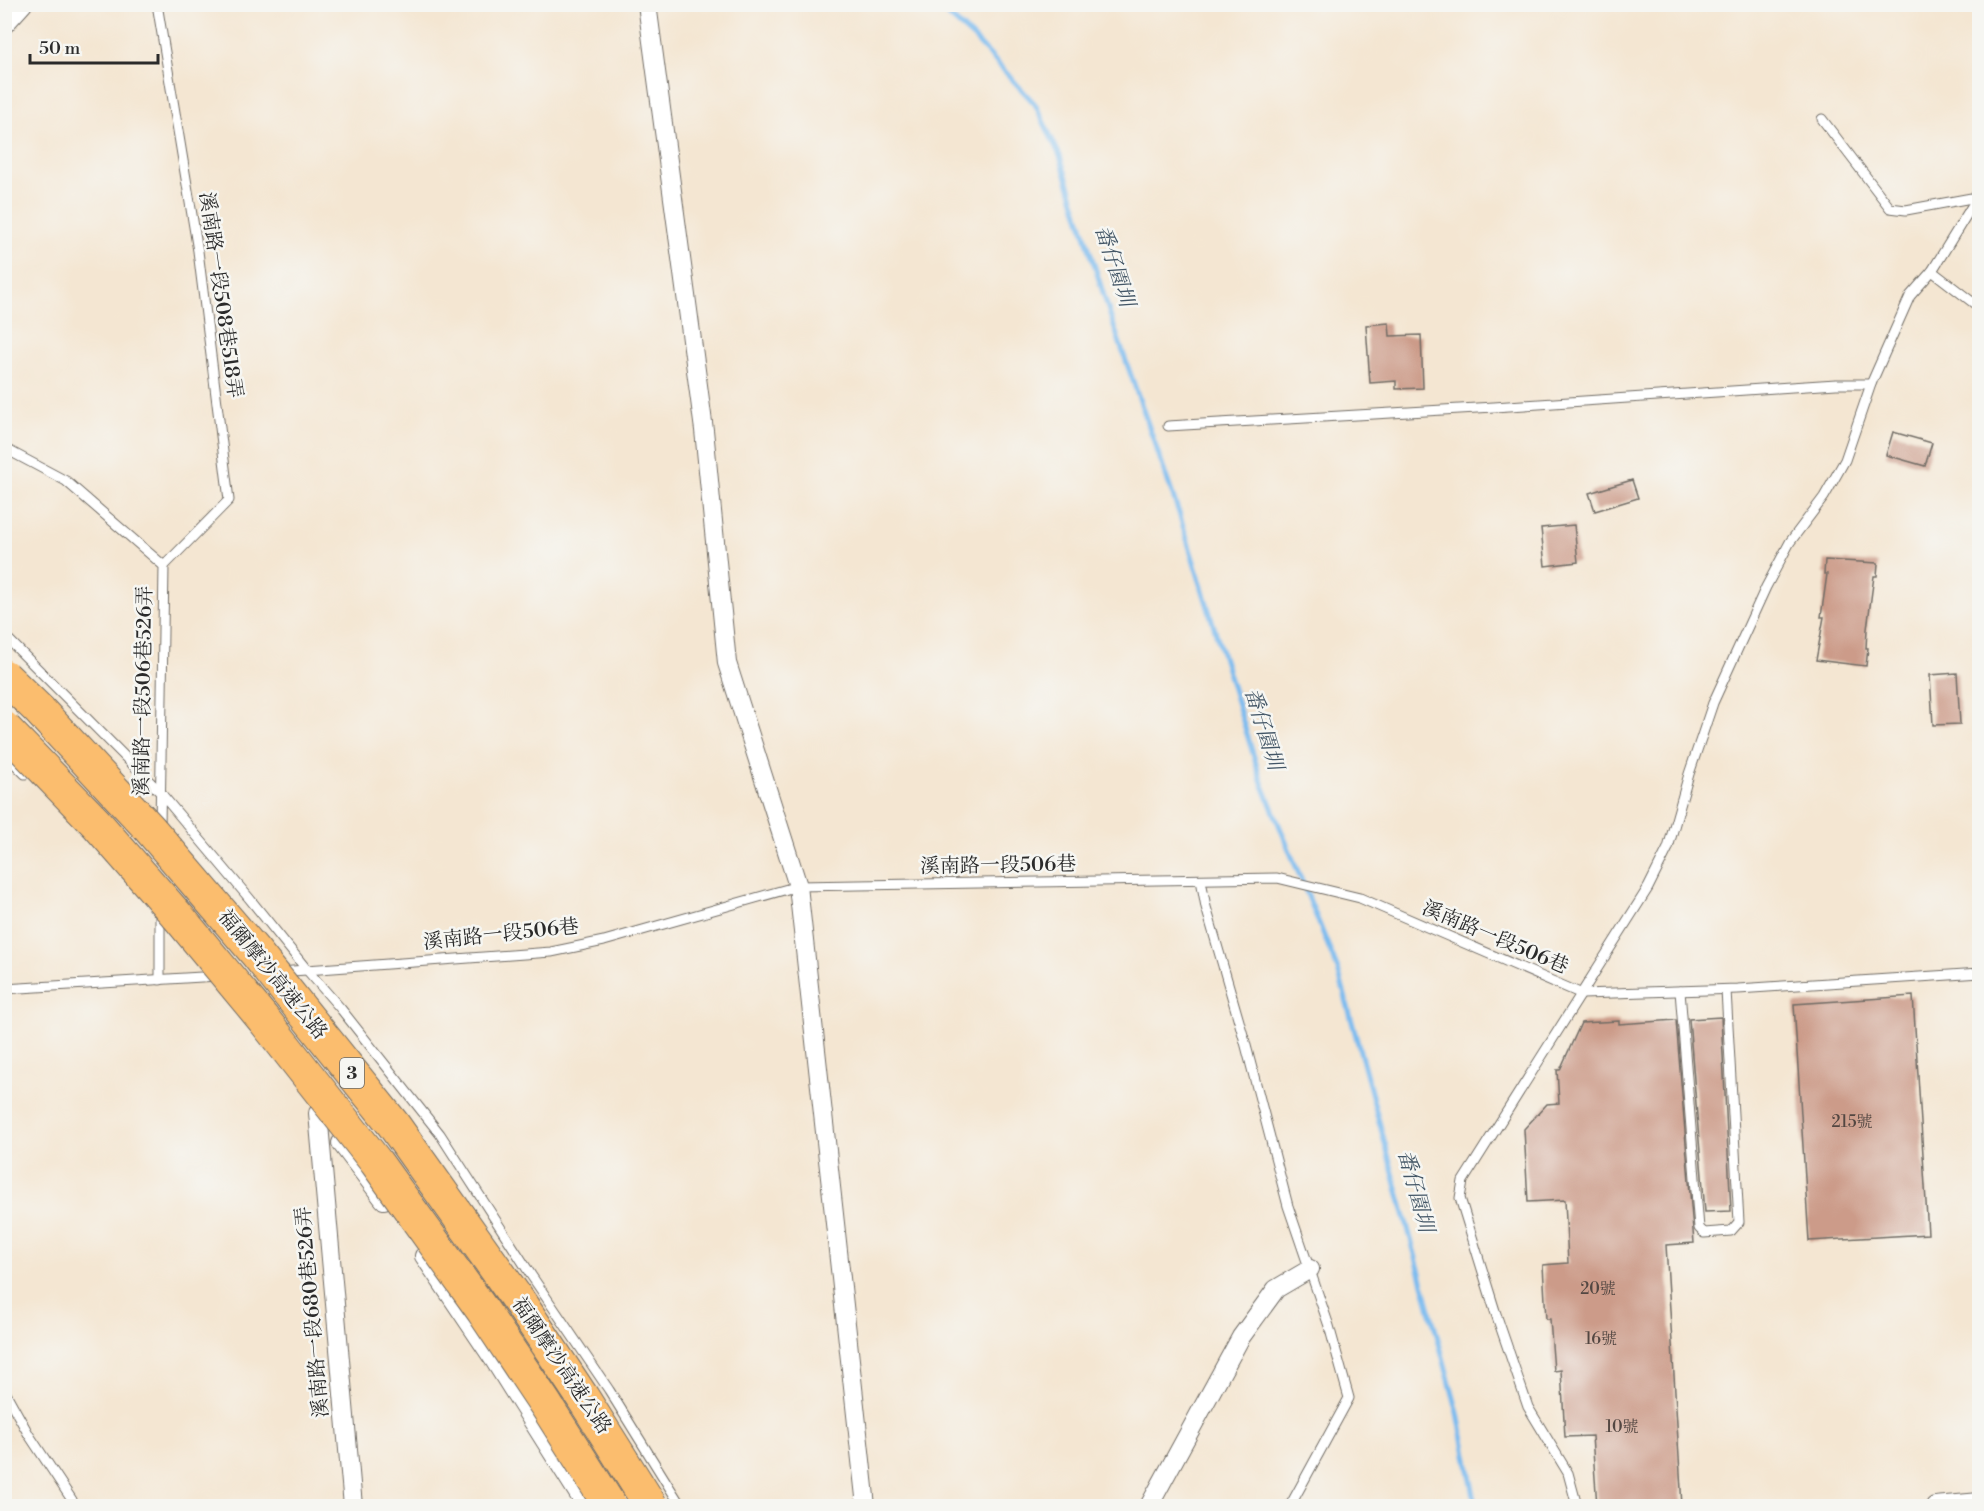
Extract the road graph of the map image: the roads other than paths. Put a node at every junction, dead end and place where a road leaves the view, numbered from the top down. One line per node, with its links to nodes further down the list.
1 (23, 4): 4 (street)
2 (157, 4): 12 (lane, 溪南路一段508巷518弄)
3 (647, 4): 22 (street)
4 (4, 26)
5 (1822, 119): 6 (lane)
6 (1978, 195): 7 (lane)
7 (1932, 271): 8 (lane); 9 (lane)
8 (1980, 308)
9 (1871, 384): 10 (lane); 35 (lane)
10 (1168, 426)
11 (4, 448): 12 (lane, 溪南路一段506巷526弄)
12 (164, 566): 18 (lane, 溪南路一段506巷526弄)
13 (4, 635): 18 (lane)
14 (4, 676): 44 (highway, 福爾摩沙高速公路 / 3, bridge)
15 (4, 728): 43 (highway, 福爾摩沙高速公路 / 3, bridge)
16 (4, 753): 17 (lane)
17 (29, 777)
18 (159, 791): 19 (lane, 溪南路一段506巷526弄); 26 (lane)
19 (160, 859)
20 (1201, 880): 22 (lane, 溪南路一段506巷); 35 (lane, 溪南路一段506巷); 37 (lane)
21 (160, 882): 24 (lane)
22 (798, 886): 26 (lane, 溪南路一段506巷); 46 (street)
23 (152, 908): 24 (lane)
24 (160, 916): 25 (lane); 31 (lane)
25 (167, 925)
26 (307, 970): 28 (lane, 溪南路一段506巷); 45 (lane)
27 (208, 972): 30 (lane); 31 (lane); 36 (street)
28 (259, 973)
29 (1980, 973): 33 (lane, 溪南路一段506巷)
30 (235, 975)
31 (160, 980): 32 (lane)
32 (4, 989)
33 (1726, 990): 34 (lane, 溪南路一段506巷); 34 (lane)
34 (1680, 991): 35 (lane, 溪南路一段506巷)
35 (1582, 994): 49 (lane)
36 (318, 1113): 41 (street, 溪南路一段680巷526弄); 42 (street)
37 (1310, 1269): 47 (street); 48 (lane)
38 (4, 1390): 40 (lane)
39 (1980, 1502): 50 (street)
40 (73, 1506)
41 (353, 1506)
42 (586, 1506)
43 (610, 1506)
44 (651, 1506)
45 (681, 1506)
46 (866, 1506)
47 (1149, 1506)
48 (1290, 1506)
49 (1577, 1506)
50 (1935, 1506)

